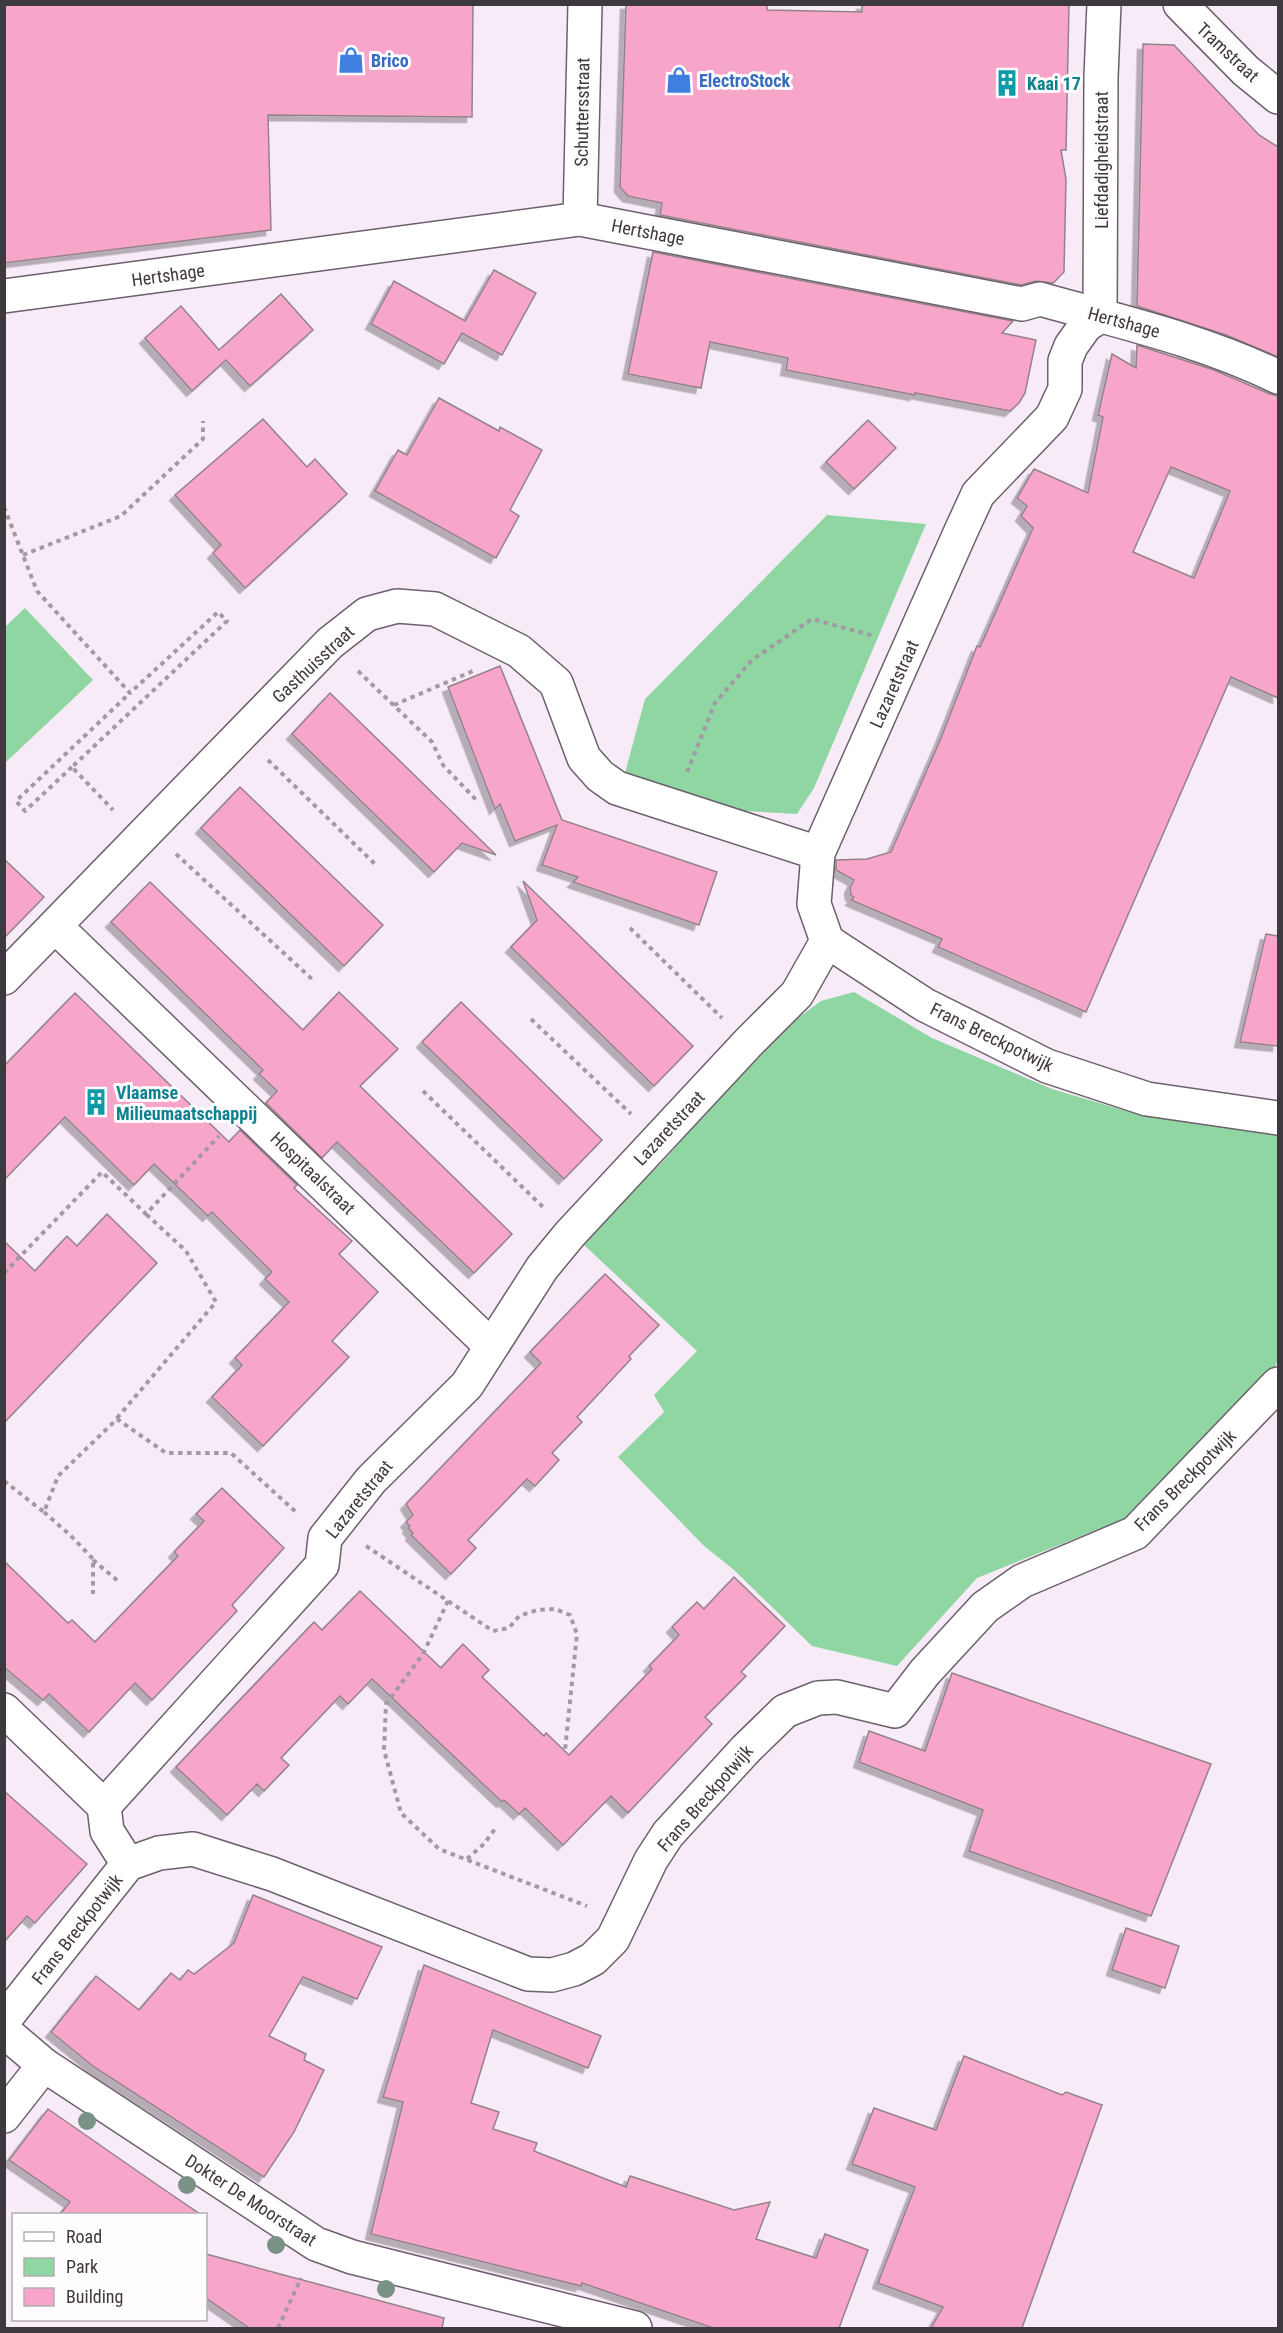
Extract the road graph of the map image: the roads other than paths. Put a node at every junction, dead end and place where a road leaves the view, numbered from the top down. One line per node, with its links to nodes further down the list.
1 (585, 4): 5 (street, Schuttersstraat)
2 (1104, 4): 7 (street, Liefdadigheidstraat)
3 (1180, 4): 4 (street, Tramstraat)
4 (1278, 97)
5 (580, 219): 6 (street, Hertshage); 7 (street, Hertshage)
6 (4, 296)
7 (1100, 316): 8 (street, Hertshage); 9 (street, Lazaretstraat)
8 (1278, 377)
9 (818, 853): 10 (street, Gasthuisstraat); 11 (street, Lazaretstraat)
10 (56, 927): 12 (street, Gasthuisstraat); 14 (street, Hospitaalstraat)
11 (827, 941): 13 (street, Frans Breckpotwijk); 14 (street, Lazaretstraat)
12 (4, 978)
13 (1278, 1118)
14 (491, 1346): 17 (street, Lazaretstraat)
15 (1278, 1384): 18 (street, Frans Breckpotwijk)
16 (4, 1710): 17 (street)
17 (104, 1806): 18 (street)
18 (128, 1864): 19 (street, Frans Breckpotwijk)
19 (4, 2020)
20 (4, 2031): 21 (street, Dokter De Moorstraat)
21 (44, 2065): 22 (street); 23 (street, Dokter De Moorstraat)
22 (4, 2116)
23 (634, 2328)

